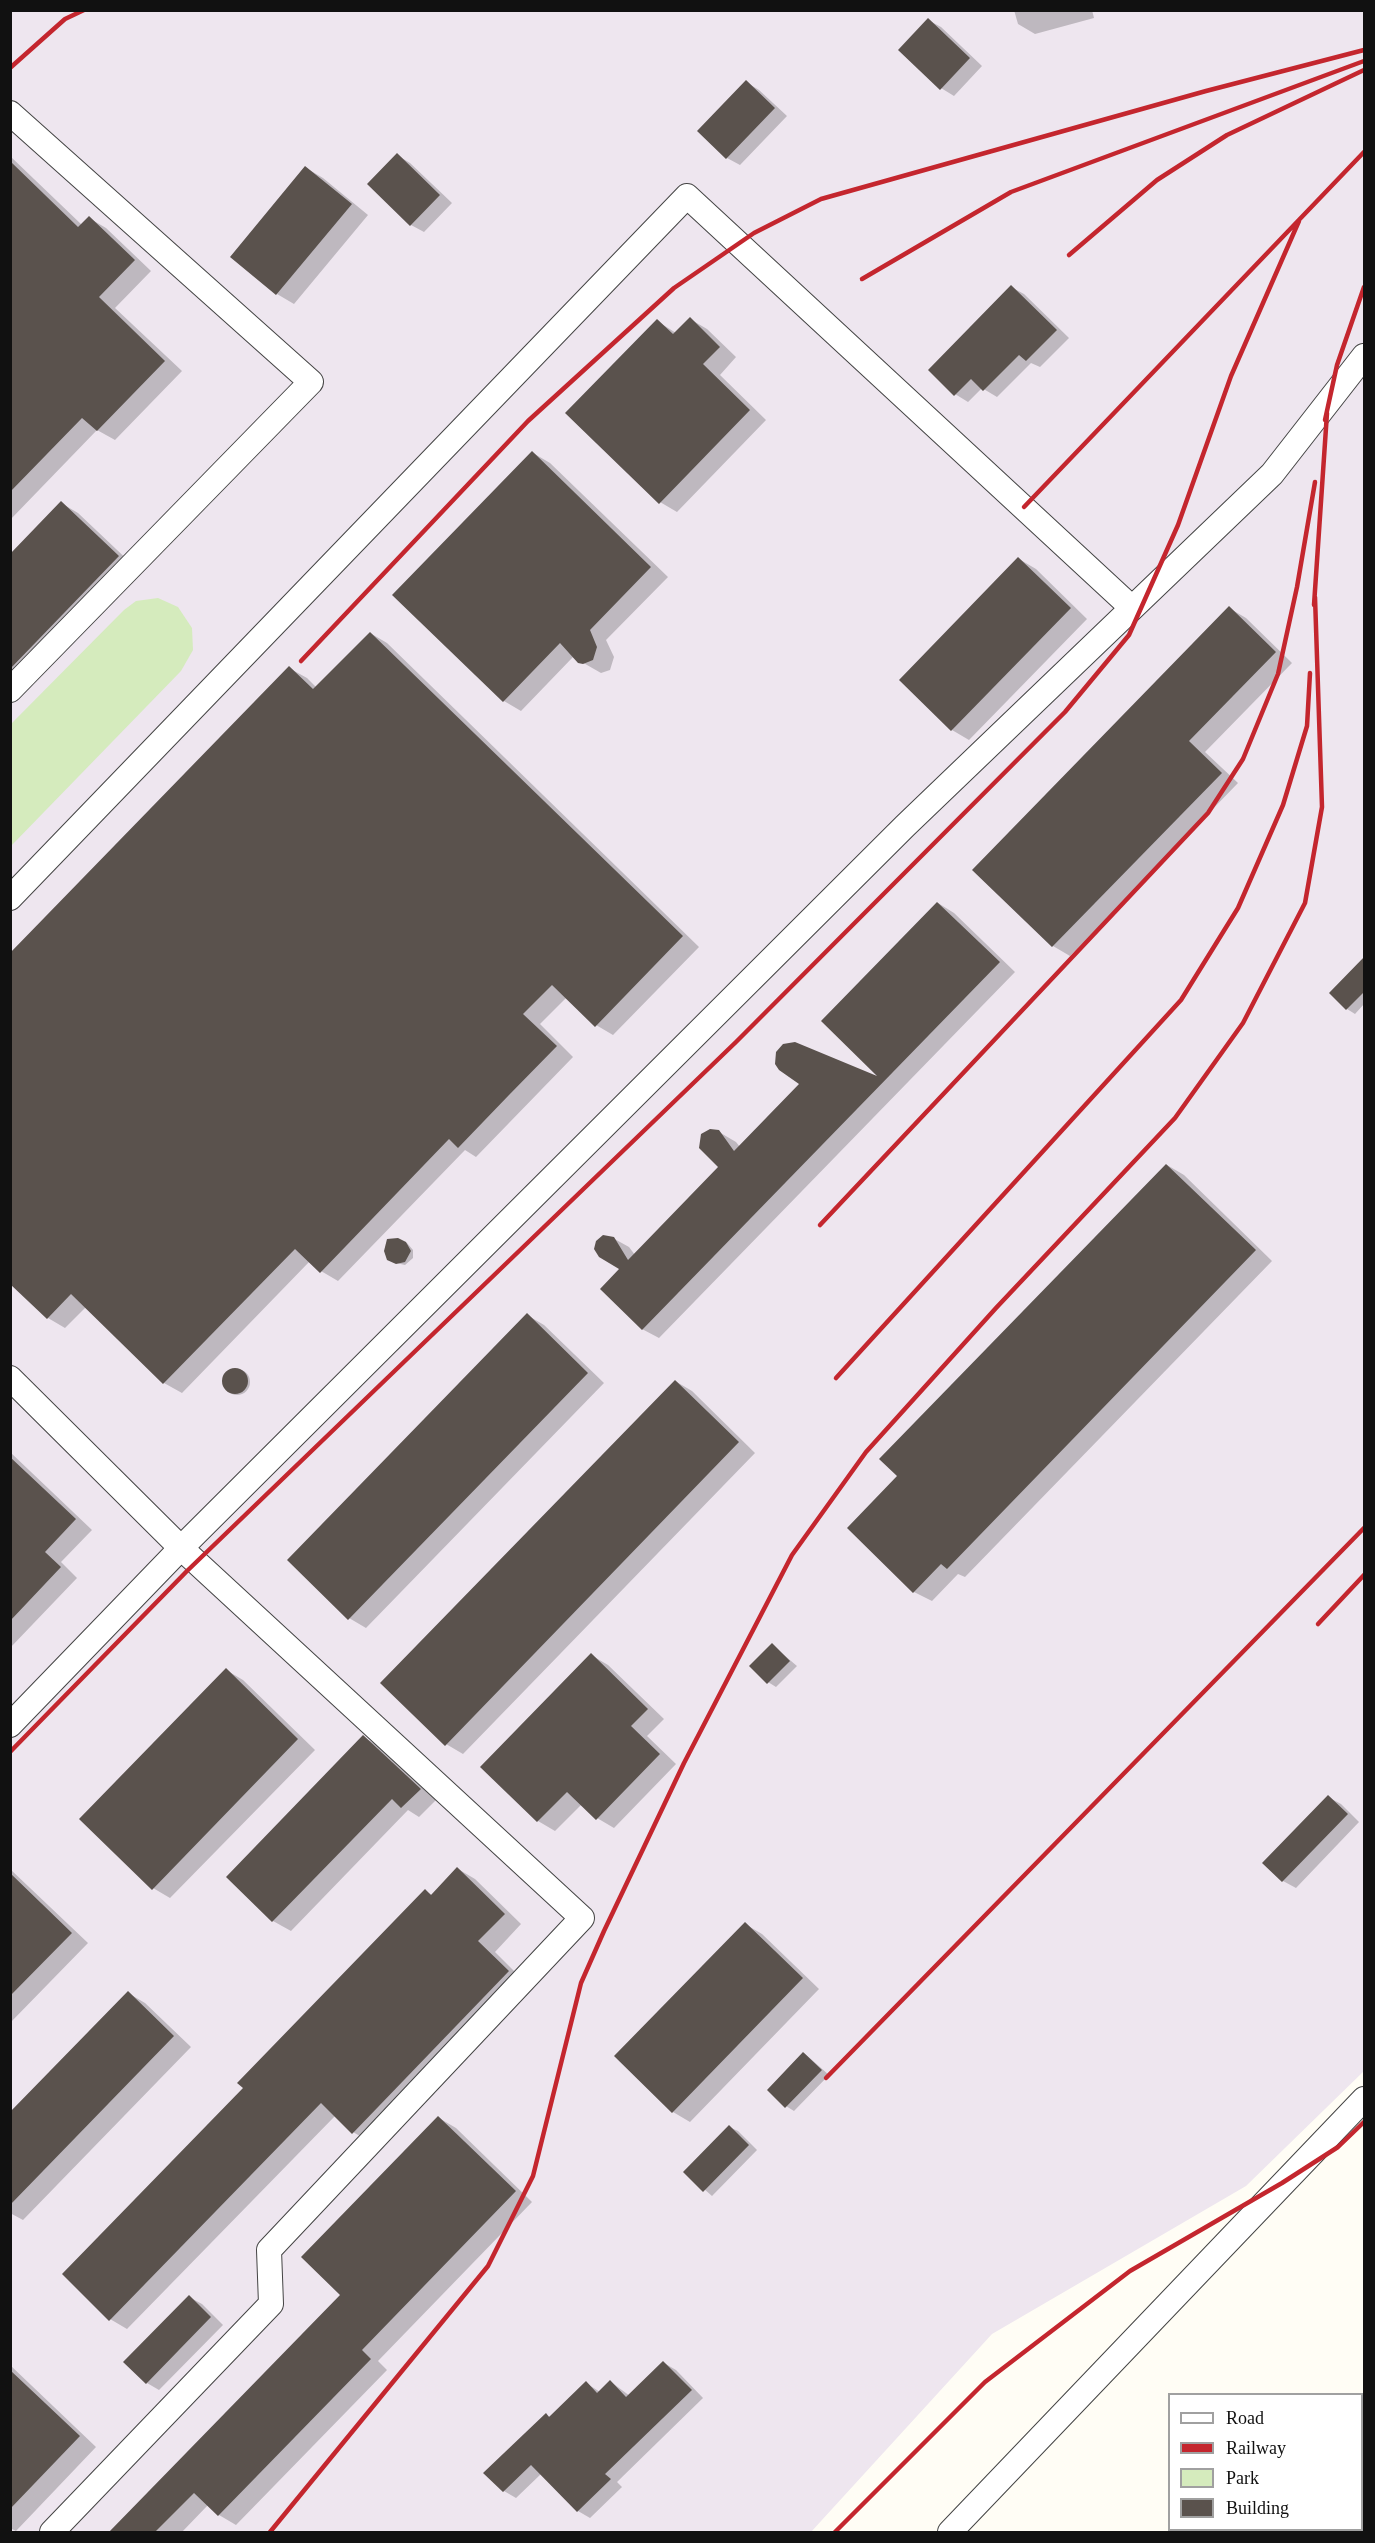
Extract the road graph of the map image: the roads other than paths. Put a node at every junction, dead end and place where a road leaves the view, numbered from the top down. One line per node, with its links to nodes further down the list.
1 (10, 113): 4 (street)
2 (1365, 356): 3 (street)
3 (1132, 608): 5 (street); 7 (street)
4 (10, 690)
5 (10, 898)
6 (10, 1378): 7 (street)
7 (181, 1548): 8 (street); 10 (street)
8 (10, 1725)
9 (1365, 2099): 11 (street)
10 (52, 2532)
11 (950, 2532)

